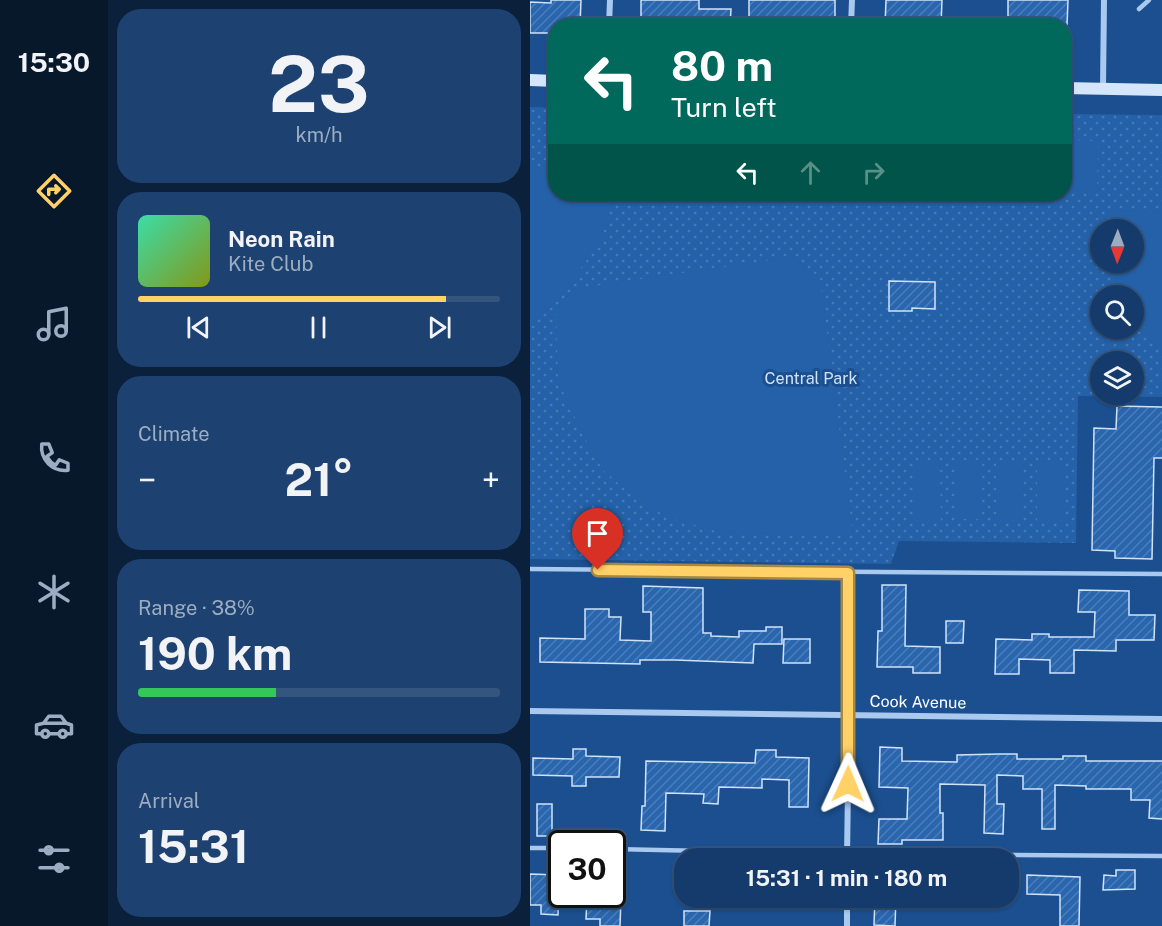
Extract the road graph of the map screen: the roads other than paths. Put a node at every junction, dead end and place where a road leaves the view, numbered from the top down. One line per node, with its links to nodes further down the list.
1 (610, 0): 6 (street)
2 (852, 0): 7 (street)
3 (1104, 0): 11 (street)
4 (1149, 0): 5 (lane)
5 (1139, 9)
6 (609, 18)
7 (851, 18)
8 (530, 81): 9 (main road)
9 (548, 81)
10 (1072, 88): 11 (main road)
11 (1103, 88): 12 (main road)
12 (1163, 90)
13 (530, 569): 14 (lane)
14 (848, 573): 15 (lane); 17 (street)
15 (1163, 574)
16 (530, 711): 17 (street, Cook Avenue)
17 (849, 715): 18 (street, Cook Avenue); 21 (street)
18 (1163, 718)
19 (530, 848): 20 (lane)
20 (548, 848)
21 (847, 848)
22 (626, 849): 23 (lane)
23 (674, 851)
24 (1019, 856): 25 (lane)
25 (1163, 856)
26 (847, 908): 27 (street)
27 (847, 926)

